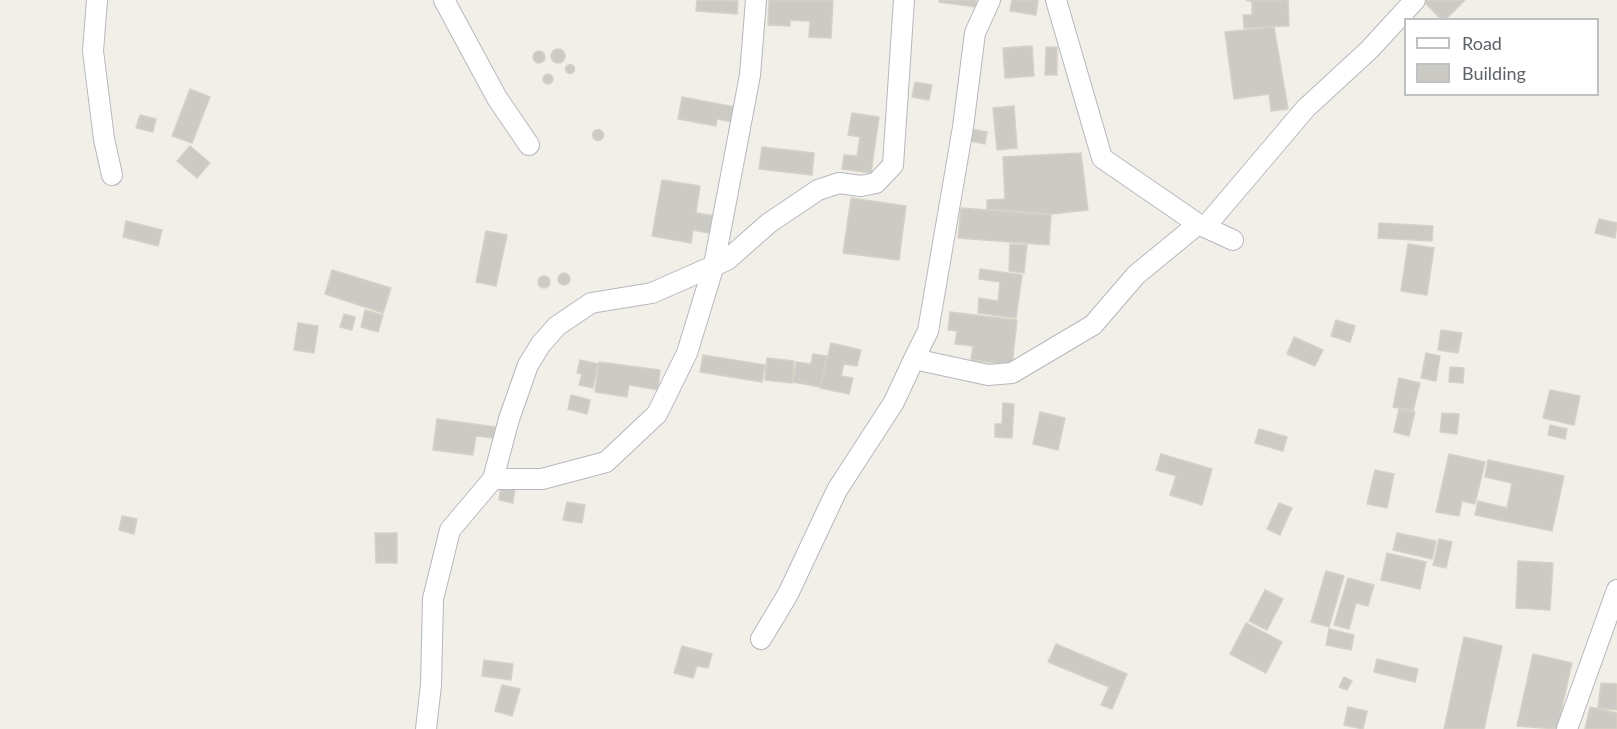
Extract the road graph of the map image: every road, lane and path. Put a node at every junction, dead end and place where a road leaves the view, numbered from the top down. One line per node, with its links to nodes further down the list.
1 (97, 0): 9 (street)
2 (444, 0): 8 (street)
3 (756, 0): 12 (street)
4 (904, 0): 12 (street)
5 (990, 0): 13 (street)
6 (1056, 0): 10 (street)
7 (1414, 0): 10 (street)
8 (529, 145)
9 (112, 175)
10 (1202, 225): 11 (street); 13 (street)
11 (1233, 240)
12 (714, 265): 14 (street); 14 (street)
13 (914, 359): 16 (street)
14 (493, 479): 17 (street)
15 (1617, 590): 18 (street)
16 (761, 639)
17 (426, 729)
18 (1567, 729)

